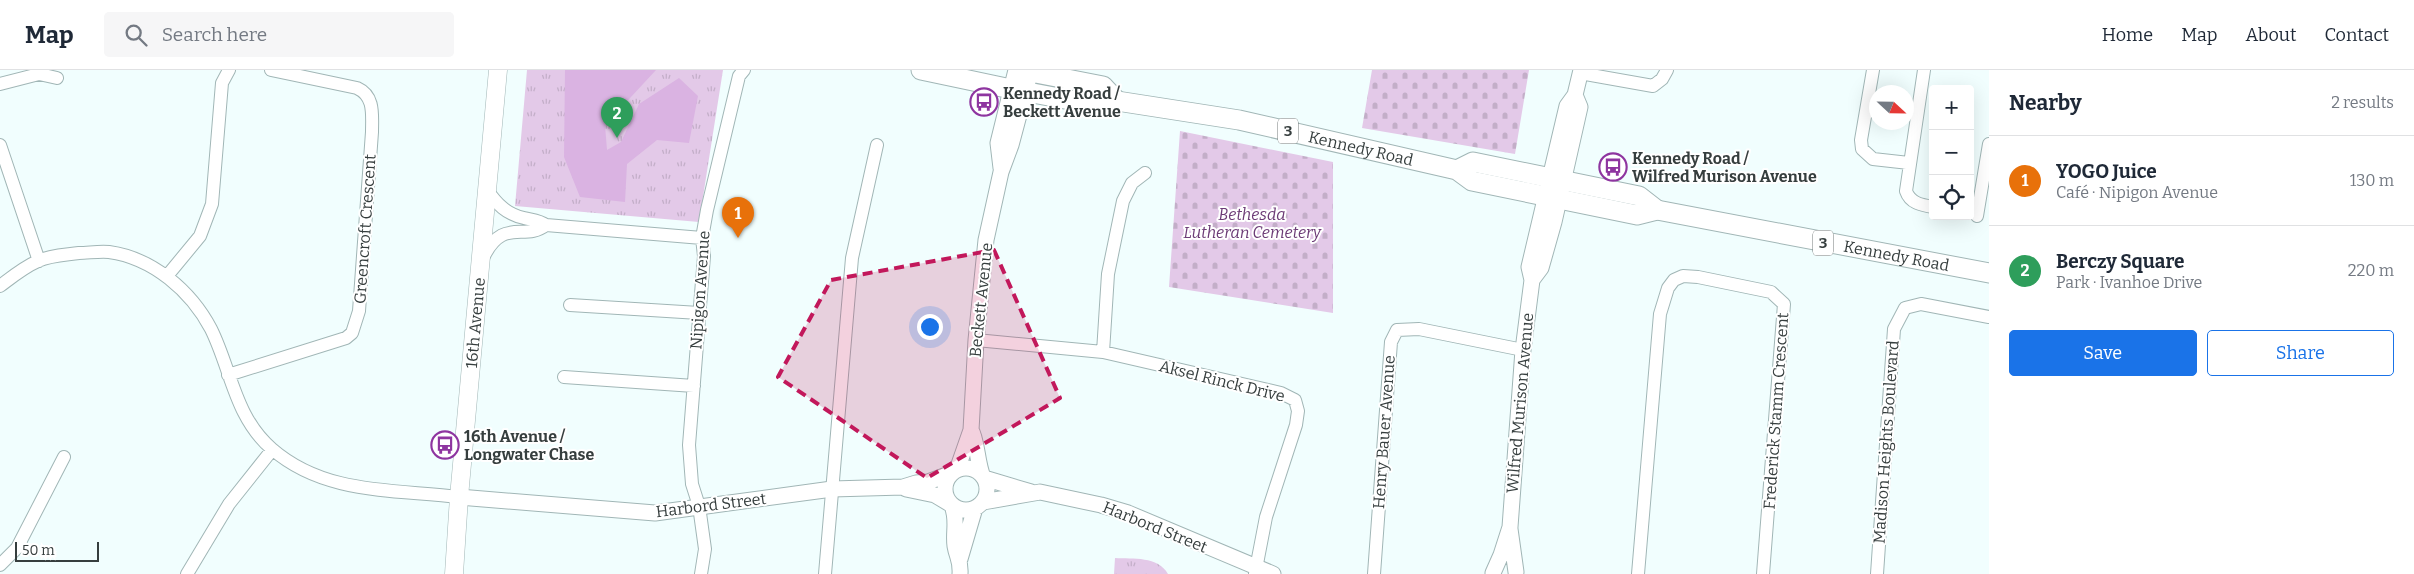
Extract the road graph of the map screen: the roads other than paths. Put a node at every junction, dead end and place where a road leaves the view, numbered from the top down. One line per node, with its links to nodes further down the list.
1 (229, 70): 32 (street)
2 (271, 70): 40 (street, Greencroft Crescent)
3 (498, 70): 22 (main road, 16th Avenue)
4 (921, 70): 13 (main road, Kennedy Road / 3)
5 (1024, 70): 13 (street, Beckett Avenue); 14 (main road)
6 (1667, 70): 9 (street)
7 (1873, 70): 18 (street)
8 (1924, 70): 18 (street)
9 (1580, 71): 21 (street, Wilfred Murison Avenue)
10 (739, 72): 28 (street, Nipigon Avenue)
11 (57, 78): 12 (street)
12 (0, 84)
13 (1018, 91): 14 (main road, Kennedy Road / 3); 37 (street, Beckett Avenue)
14 (1117, 101): 19 (main road, Kennedy Road / 3)
15 (1989, 144): 26 (street)
16 (0, 145): 29 (street)
17 (877, 145): 49 (street)
18 (1909, 163): 24 (street)
19 (1457, 170): 21 (main road, Kennedy Road / 3); 23 (main road, Kennedy Road / 3)
20 (1145, 173): 39 (street)
21 (1557, 179): 23 (street, Wilfred Murison Avenue); 25 (main road, Kennedy Road / 3)
22 (487, 190): 27 (street); 30 (main road, 16th Avenue)
23 (1553, 198): 25 (main road, Kennedy Road / 3); 38 (street, Wilfred Murison Avenue)
24 (1929, 206)
25 (1657, 210): 31 (main road, Kennedy Road / 3)
26 (1979, 216)
27 (546, 225): 28 (street); 30 (street)
28 (702, 238): 35 (street, Nipigon Avenue)
29 (38, 261): 32 (street); 33 (street)
30 (480, 263): 51 (main road, 16th Avenue)
31 (1989, 273)
32 (167, 276): 40 (street)
33 (0, 286)
34 (570, 306): 35 (street)
35 (699, 313): 42 (street, Nipigon Avenue)
36 (1989, 317): 70 (street, Madison Heights Boulevard)
37 (976, 340): 39 (street, Aksel Rinck Drive); 43 (street, Beckett Avenue)
38 (1523, 350): 55 (street, Wilfred Murison Avenue); 67 (street, Henry Bauer Avenue)
39 (1103, 352): 58 (street, Aksel Rinck Drive)
40 (228, 375): 44 (street)
41 (564, 377): 42 (street)
42 (694, 386): 54 (street, Nipigon Avenue)
43 (971, 430): 46 (street, Beckett Avenue); 47 (street, Beckett Avenue)
44 (272, 450): 51 (street); 61 (street)
45 (64, 457): 57 (street)
46 (954, 472): 47 (street); 48 (street, Harbord Street); 52 (street)
47 (983, 478): 50 (street, Harbord Street); 53 (street)
48 (903, 487): 49 (street, Harbord Street); 52 (street, Harbord Street)
49 (832, 489): 54 (street, Harbord Street); 64 (street)
50 (1033, 492): 53 (street, Harbord Street); 58 (street, Harbord Street)
51 (459, 497): 54 (street, Harbord Street); 62 (main road, 16th Avenue)
52 (951, 505): 53 (street); 56 (street)
53 (979, 505): 56 (street)
54 (699, 506): 63 (street, Nipigon Avenue)
55 (1510, 526): 59 (street, Wilfred Murison Avenue); 60 (street, Wilfred Murison Avenue)
56 (960, 559): 65 (street)
57 (0, 565)
58 (1255, 571): 66 (street, Harbord Street)
59 (1492, 573): 60 (street)
60 (1517, 573)
61 (187, 574)
62 (454, 574)
63 (701, 574)
64 (825, 574)
65 (960, 574)
66 (1273, 574)
67 (1374, 574)
68 (1638, 574): 69 (street, Frederick Stamm Crescent)
69 (1763, 574)
70 (1877, 574)

